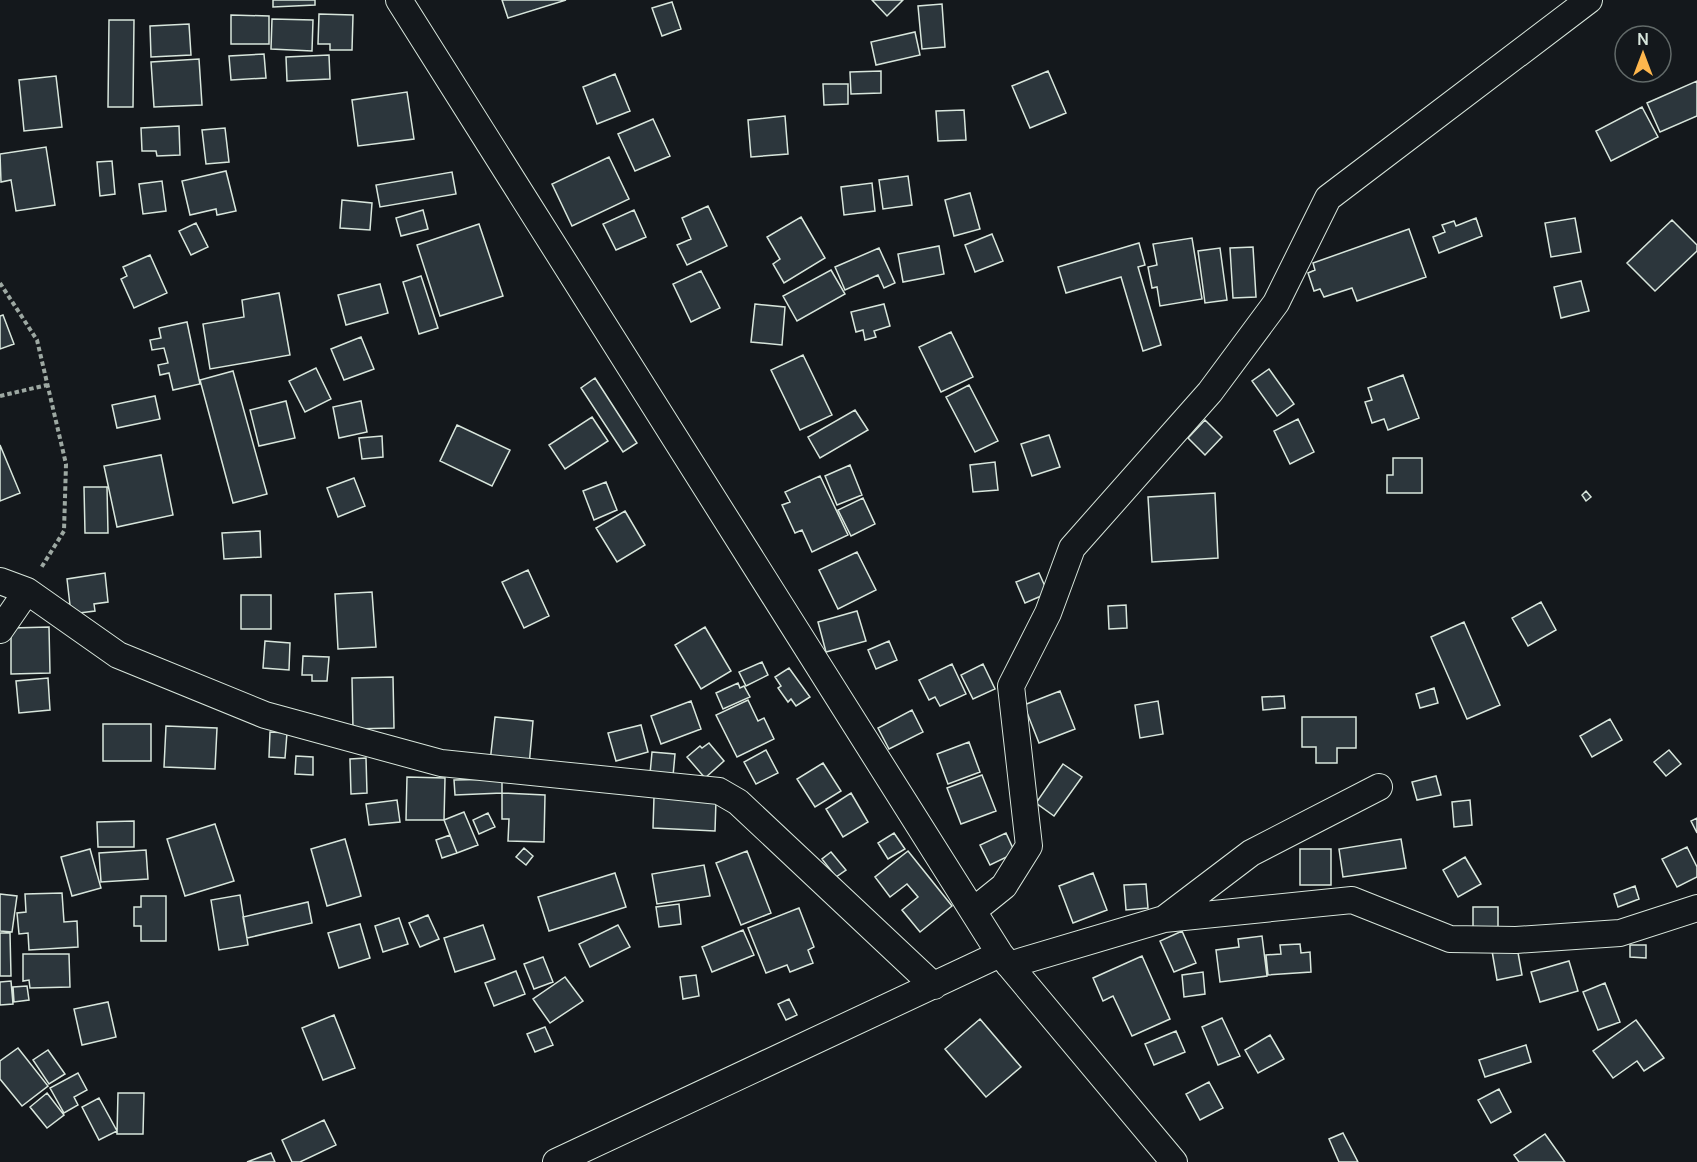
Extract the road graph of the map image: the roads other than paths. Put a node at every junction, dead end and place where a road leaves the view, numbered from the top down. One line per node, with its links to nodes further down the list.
1 (399, 0): 8 (street)
2 (1589, 0): 8 (street)
3 (0, 581): 4 (street)
4 (27, 591): 5 (street); 11 (street)
5 (0, 630)
6 (1379, 787): 9 (street)
7 (1697, 908): 9 (street)
8 (973, 911): 10 (street)
9 (1164, 919): 10 (street)
10 (1005, 960): 11 (street); 13 (street)
11 (934, 986): 12 (street)
12 (556, 1162)
13 (1174, 1162)

